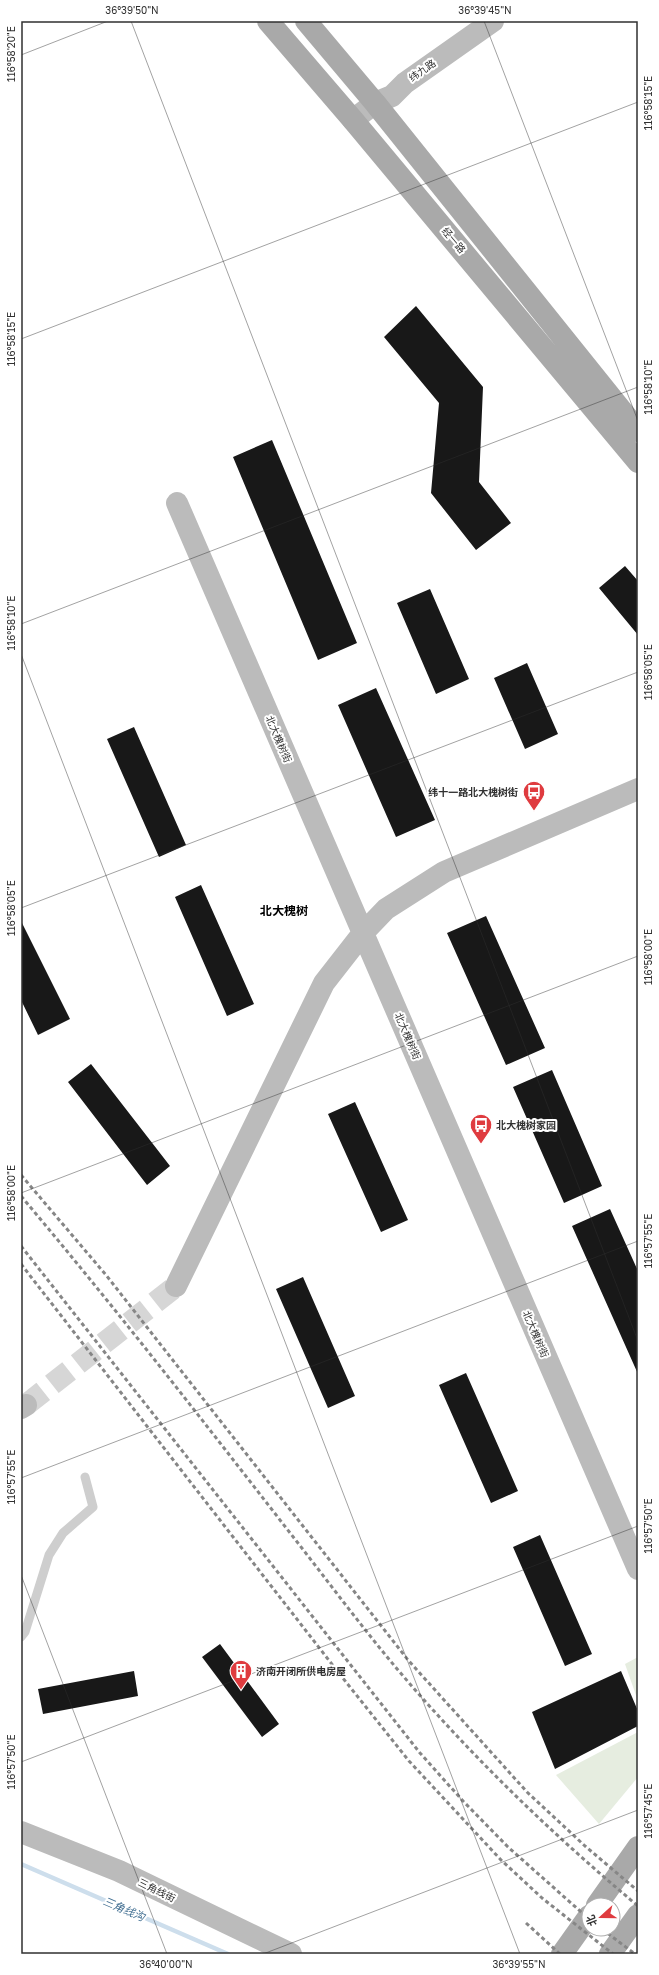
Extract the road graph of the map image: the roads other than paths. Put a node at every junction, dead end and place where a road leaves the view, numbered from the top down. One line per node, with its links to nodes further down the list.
1 (268, 21): 5 (main road, 经一路)
2 (306, 21): 4 (main road)
3 (493, 21): 4 (street, 纬九路)
4 (375, 103): 5 (street, 纬九路); 6 (main road)
5 (353, 120): 7 (main road, 经一路)
6 (638, 431)
7 (638, 462)
8 (177, 503): 10 (street, 北大槐树街)
9 (638, 789): 10 (street)
10 (363, 933): 11 (street); 13 (street, 北大槐树街)
11 (176, 1286)
12 (84, 1478): 14 (lane)
13 (638, 1570)
14 (21, 1637)
15 (21, 1832): 20 (street, 三角线街)
16 (638, 1848): 17 (main road)
17 (603, 1897)
18 (638, 1915): 22 (main road)
19 (581, 1927): 21 (main road)
20 (291, 1954)
21 (562, 1954)
22 (610, 1954)

